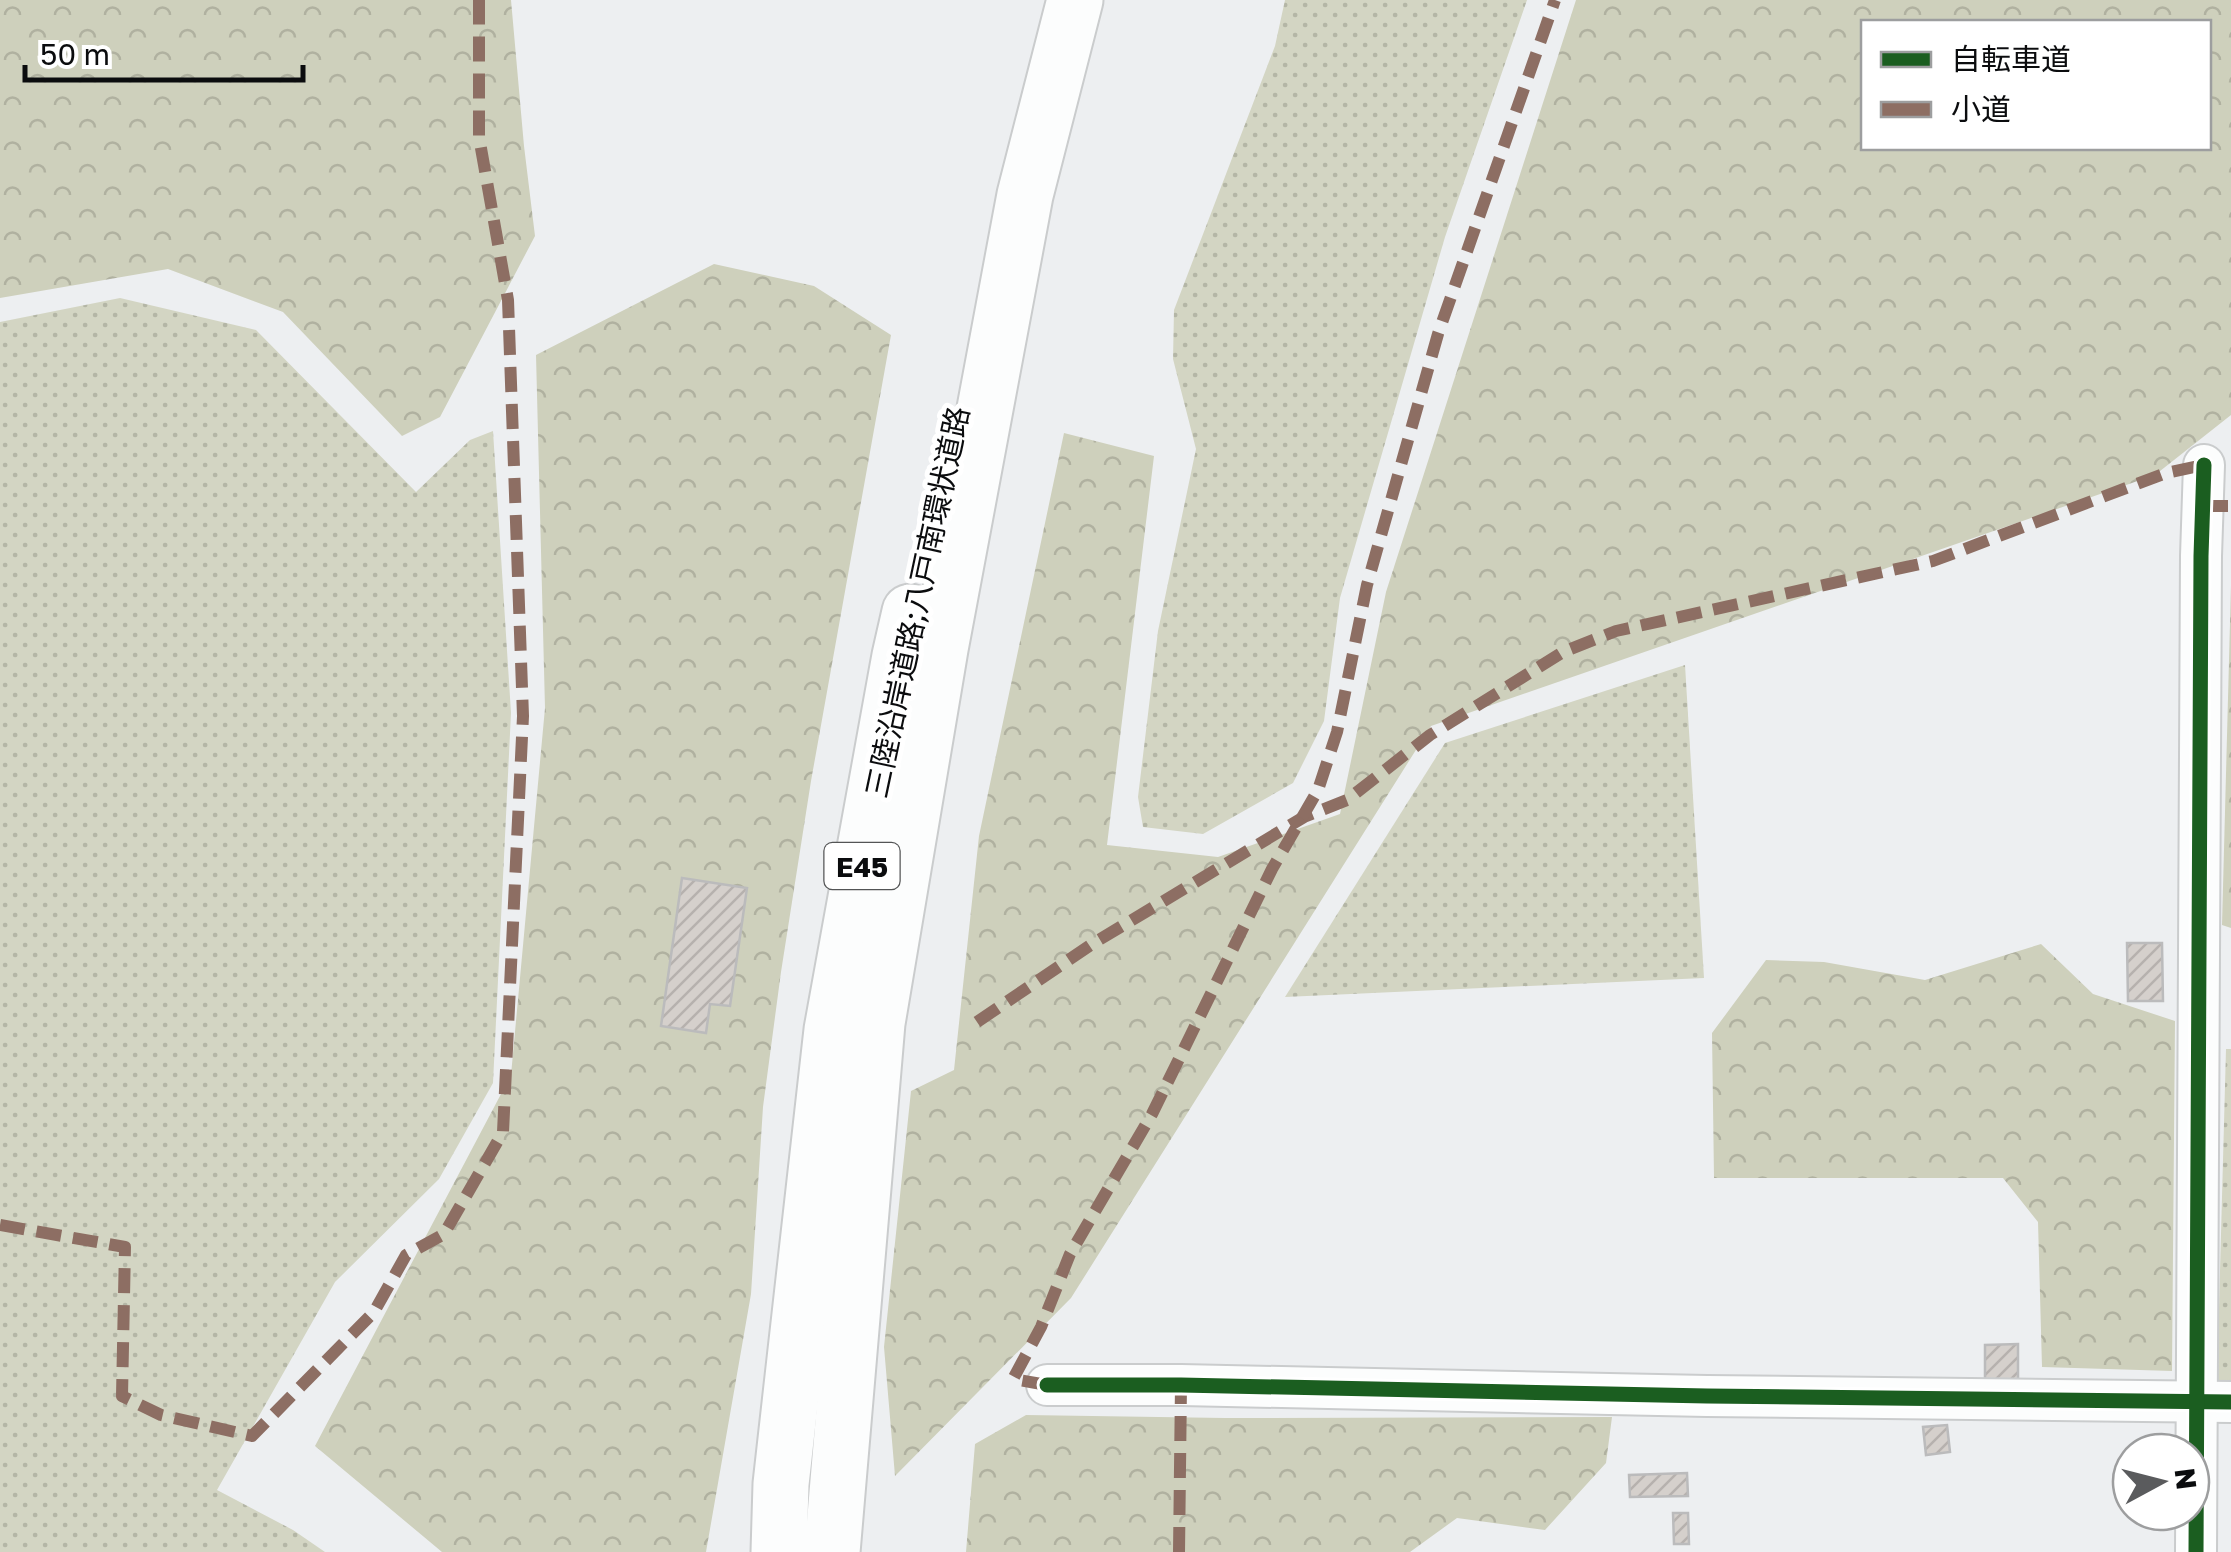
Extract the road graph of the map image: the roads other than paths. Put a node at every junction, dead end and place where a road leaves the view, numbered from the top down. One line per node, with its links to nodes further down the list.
1 (1076, 0): 2 (highway, 三陸沿岸道路;八戸南環状道路 / E45)
2 (1025, 195): 6 (highway, 三陸沿岸道路;八戸南環状道路 / E45); 7 (highway, 三陸沿岸道路;八戸南環状道路 / E45)
3 (2204, 465): 5 (street)
4 (1047, 1384): 5 (street)
5 (2214, 1401): 8 (street)
6 (779, 1552)
7 (832, 1552)
8 (2196, 1552)

